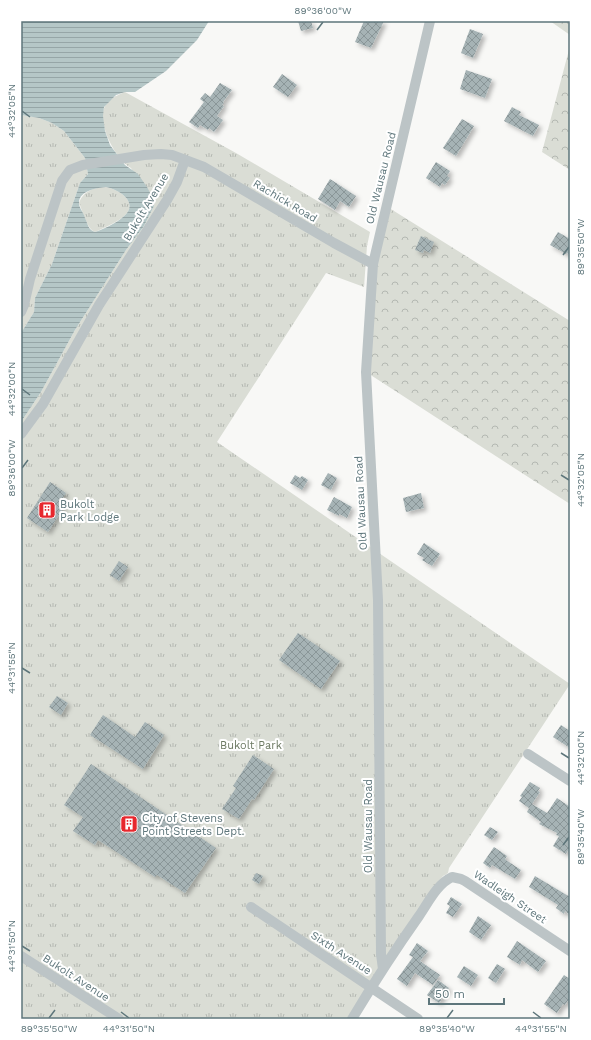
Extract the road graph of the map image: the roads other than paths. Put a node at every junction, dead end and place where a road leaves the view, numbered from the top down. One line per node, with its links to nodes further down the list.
1 (430, 21): 3 (street, Old Wausau Road)
2 (185, 160): 3 (street, Rachick Road); 4 (street); 5 (street, Bukolt Avenue)
3 (373, 264): 11 (street, Old Wausau Road)
4 (21, 312)
5 (21, 434)
6 (528, 754): 7 (street)
7 (570, 781)
8 (251, 907): 12 (street, Sixth Avenue)
9 (570, 951): 11 (street, Wadleigh Street)
10 (21, 956): 13 (street, Bukolt Avenue)
11 (383, 969): 12 (street)
12 (371, 987): 14 (street); 15 (street, Sixth Avenue)
13 (119, 1019)
14 (352, 1019)
15 (418, 1019)

